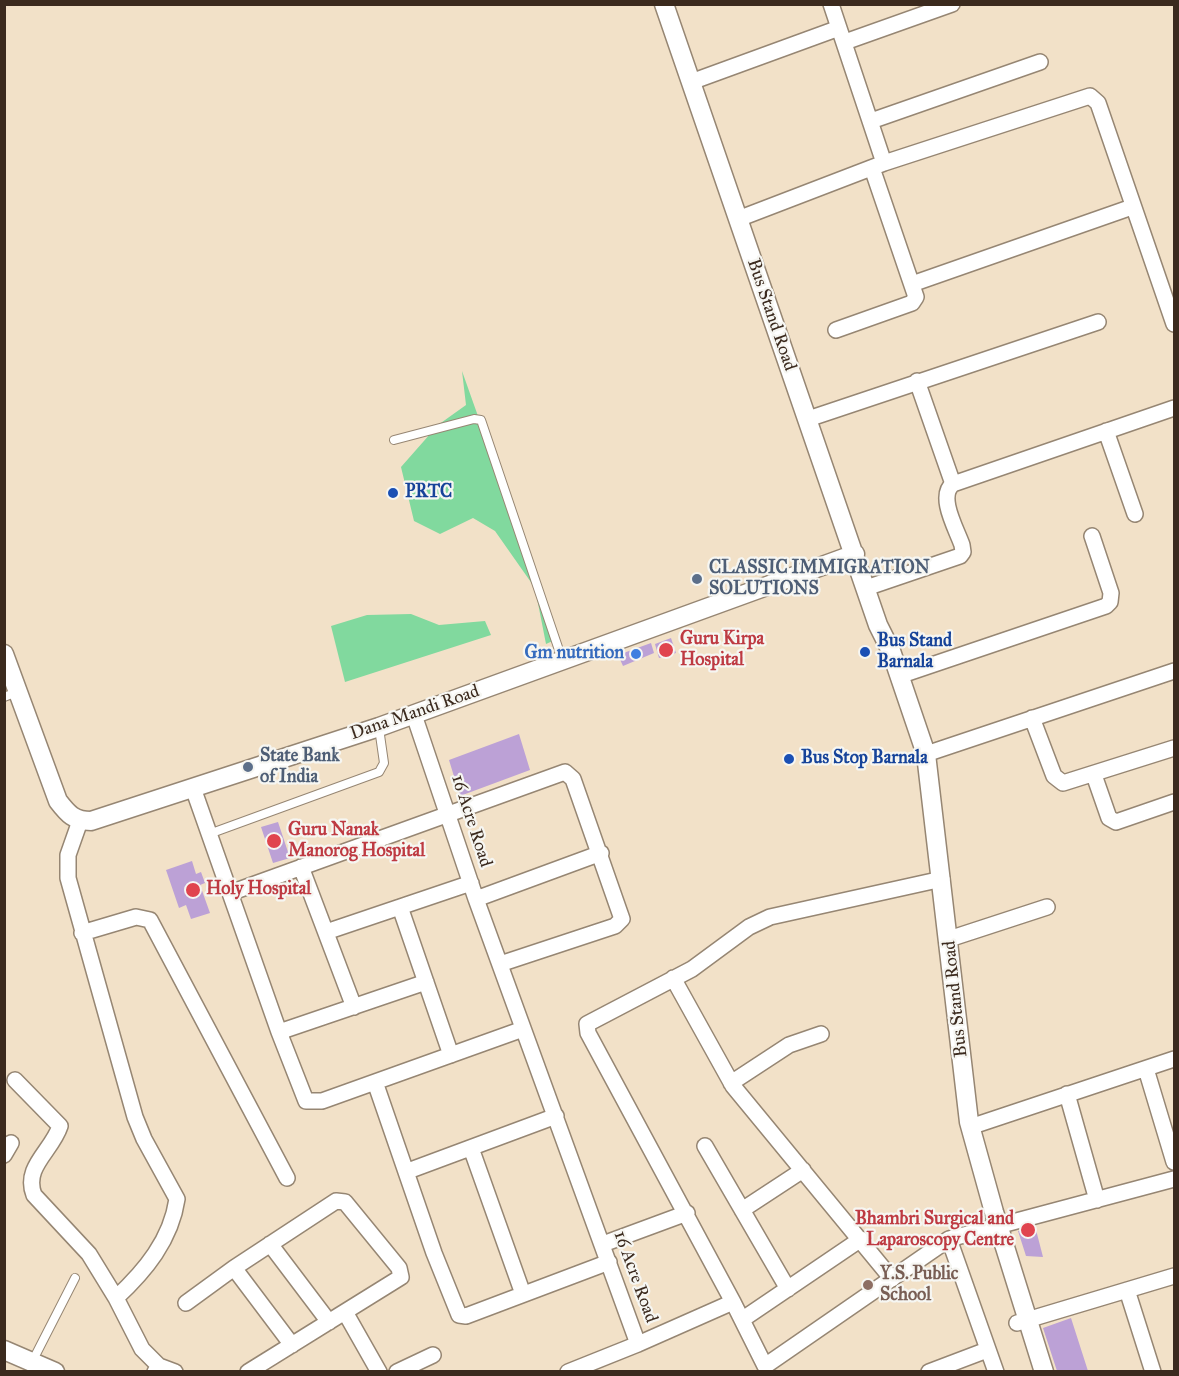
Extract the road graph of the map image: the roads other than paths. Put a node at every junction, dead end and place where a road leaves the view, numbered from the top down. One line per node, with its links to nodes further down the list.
1 (664, 4): 6 (street, Bus Stand Road)
2 (831, 4): 4 (street)
3 (952, 4): 4 (street)
4 (842, 35): 6 (street); 7 (street)
5 (1040, 62): 7 (street)
6 (691, 82): 10 (street, Bus Stand Road)
7 (871, 121): 8 (street)
8 (878, 166): 9 (street); 10 (street); 11 (street)
9 (1132, 207): 11 (street); 13 (street)
10 (738, 219): 17 (street, Bus Stand Road)
11 (912, 284): 14 (street)
12 (1098, 322): 15 (street)
13 (1174, 324)
14 (836, 330)
15 (917, 381): 17 (street); 20 (street)
16 (1174, 408): 18 (street)
17 (808, 419): 23 (street, Bus Stand Road)
18 (1106, 431): 20 (street); 21 (street)
19 (394, 440): 27 (lane)
20 (952, 484): 24 (street)
21 (1135, 514)
22 (1092, 536): 29 (street)
23 (855, 554): 24 (street, Bus Stand Road); 27 (street, Dana Mandi Road)
24 (866, 588): 25 (street, Bus Stand Road)
25 (878, 625): 29 (street, Bus Stand Road); 44 (street, Bus Stand Road)
26 (4, 654): 30 (street)
27 (563, 660): 31 (street, Dana Mandi Road)
28 (1174, 671): 32 (street)
29 (899, 676): 35 (street, Bus Stand Road)
30 (11, 694): 40 (street)
31 (414, 715): 33 (street, Dana Mandi Road); 39 (street, 16 Acre Road)
32 (1032, 718): 35 (street); 36 (street)
33 (379, 727): 37 (street, Dana Mandi Road); 41 (lane)
34 (1174, 748): 36 (street)
35 (926, 754): 44 (street, Bus Stand Road)
36 (1094, 775): 38 (street)
37 (193, 788): 40 (street, Dana Mandi Road); 41 (street)
38 (1174, 802)
39 (448, 813): 42 (street); 43 (street); 45 (street, 16 Acre Road)
40 (80, 821): 51 (street)
41 (209, 834): 46 (street)
42 (600, 853): 47 (street); 53 (street)
43 (301, 867): 46 (street); 50 (street)
44 (938, 880): 52 (street, Bus Stand Road); 54 (street); 79 (street, Bus Stand Road)
45 (471, 883): 47 (street, 16 Acre Road); 48 (street)
46 (230, 893): 58 (street)
47 (476, 899): 53 (street, 16 Acre Road)
48 (400, 907): 50 (street); 55 (street)
49 (1047, 907): 52 (street)
50 (326, 932): 56 (street)
51 (82, 933): 74 (street); 92 (street)
52 (949, 939): 68 (street, Bus Stand Road)
53 (500, 964): 57 (street, 16 Acre Road)
54 (673, 978): 65 (street); 78 (street)
55 (426, 982): 56 (street); 60 (street)
56 (354, 1007): 58 (street)
57 (523, 1029): 60 (street); 67 (street, 16 Acre Road)
58 (279, 1032): 64 (street)
59 (821, 1034): 65 (street)
60 (451, 1055): 64 (street)
61 (1174, 1059): 62 (street)
62 (1146, 1069): 66 (street); 71 (street)
63 (15, 1080): 92 (street)
64 (375, 1082): 73 (street)
65 (731, 1083): 72 (street)
66 (1067, 1094): 68 (street); 76 (street)
67 (556, 1116): 70 (street); 83 (street, 16 Acre Road)
68 (970, 1127): 79 (street, Bus Stand Road)
69 (705, 1146): 77 (street)
70 (471, 1148): 73 (street); 91 (street)
71 (1174, 1162)
72 (803, 1170): 77 (street); 80 (street)
73 (408, 1171): 91 (street)
74 (287, 1178)
75 (1174, 1179): 76 (street)
76 (1097, 1200): 79 (street)
77 (742, 1210): 89 (street)
78 (687, 1213): 83 (street); 93 (street)
79 (992, 1226): 81 (street); 98 (street, Bus Stand Road)
80 (861, 1239): 88 (street); 89 (street)
81 (949, 1239): 88 (street); 102 (street)
82 (270, 1244): 85 (street); 95 (street); 97 (street)
83 (603, 1244): 84 (street, 16 Acre Road)
84 (609, 1262): 91 (street); 99 (street, 16 Acre Road)
85 (234, 1268): 94 (street); 100 (street)
86 (1174, 1276): 90 (street)
87 (75, 1278): 104 (lane)
88 (892, 1279): 106 (street)
89 (788, 1289): 96 (street)
90 (1127, 1290): 98 (street); 117 (street)
91 (523, 1294)
92 (116, 1298): 105 (street)
93 (734, 1302): 96 (street); 99 (street, 16 Acre Road)
94 (186, 1304)
95 (345, 1312): 97 (street); 110 (street)
96 (742, 1319): 106 (street)
97 (329, 1322): 100 (street)
98 (1022, 1322): 115 (street, Bus Stand Road); 116 (street, Bus Stand Road)
99 (638, 1344): 112 (street)
100 (292, 1345): 109 (street)
101 (4, 1350): 104 (street)
102 (987, 1350): 113 (street); 114 (street)
103 (433, 1355): 111 (street)
104 (32, 1362): 107 (street)
105 (157, 1369): 108 (street)
106 (766, 1369)
107 (55, 1371)
108 (175, 1371)
109 (248, 1371)
110 (380, 1371)
111 (398, 1371)
112 (568, 1371)
113 (929, 1371)
114 (996, 1371)
115 (1032, 1371)
116 (1044, 1371)
117 (1153, 1371)

